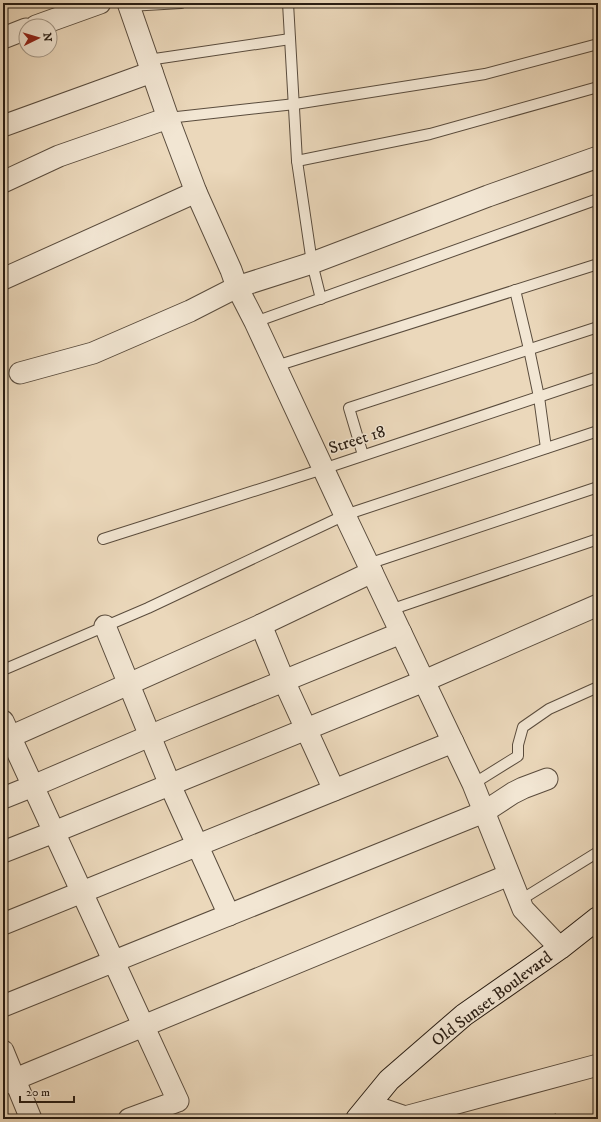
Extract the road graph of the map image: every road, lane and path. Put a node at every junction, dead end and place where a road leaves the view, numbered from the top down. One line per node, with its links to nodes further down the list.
1 (100, 3): 5 (street)
2 (181, 3): 4 (lane)
3 (288, 3): 8 (lane)
4 (128, 4): 10 (street)
5 (58, 18)
6 (18, 32): 7 (street)
7 (3, 38)
8 (290, 39): 10 (lane); 12 (lane)
9 (598, 44): 12 (lane)
10 (150, 66): 13 (street); 14 (street)
11 (598, 87): 16 (lane)
12 (295, 104): 13 (lane); 16 (lane)
13 (168, 118): 17 (street); 18 (street)
14 (3, 126)
15 (598, 157): 20 (street)
16 (297, 161): 20 (lane)
17 (3, 182)
18 (196, 192): 22 (street); 23 (street)
19 (598, 199): 25 (lane)
20 (312, 263): 23 (street); 25 (lane)
21 (598, 264): 24 (lane)
22 (3, 279)
23 (237, 287): 26 (street); 30 (street)
24 (515, 290): 28 (lane); 29 (lane)
25 (321, 299): 26 (lane)
26 (255, 322): 29 (street)
27 (598, 327): 28 (lane)
28 (529, 349): 32 (lane); 35 (lane)
29 (276, 366): 36 (street)
30 (20, 374)
31 (598, 377): 32 (lane, Street 18)
32 (539, 397): 34 (lane); 35 (lane, Street 18)
33 (598, 431): 34 (lane)
34 (546, 448): 38 (lane)
35 (363, 455): 36 (lane, Street 18)
36 (323, 469): 38 (street); 39 (lane, Street 18)
37 (598, 487): 41 (lane)
38 (345, 515): 41 (street); 45 (lane)
39 (103, 539)
40 (598, 539): 43 (lane)
41 (370, 568): 43 (street); 44 (street)
42 (598, 605): 49 (street)
43 (390, 610): 46 (street)
44 (261, 625): 48 (street); 50 (street)
45 (105, 626): 47 (lane); 50 (street)
46 (401, 633): 48 (street); 49 (street)
47 (3, 670)
48 (284, 681): 52 (street); 54 (street)
49 (424, 681): 52 (street); 55 (street)
50 (128, 684): 53 (street); 54 (street)
51 (598, 687): 57 (lane)
52 (307, 729): 58 (street); 60 (street)
53 (5, 732): 59 (street)
54 (150, 736): 58 (street); 59 (street)
55 (453, 742): 57 (street); 60 (street)
56 (547, 779): 62 (street)
57 (473, 784): 62 (street)
58 (170, 785): 63 (street); 64 (street)
59 (33, 786): 61 (street); 63 (street)
60 (334, 790): 64 (street)
61 (3, 798)
62 (484, 812): 67 (street); 70 (street)
63 (54, 832): 65 (street); 68 (street)
64 (197, 845): 68 (street); 70 (street)
65 (3, 852)
66 (598, 852): 69 (lane)
67 (509, 875): 69 (street); 76 (street)
68 (82, 892): 72 (street); 74 (street)
69 (520, 901): 73 (street)
70 (229, 915): 74 (street)
71 (598, 918): 73 (street, Old Sunset Boulevard)
72 (3, 924)
73 (560, 948): 80 (street, Old Sunset Boulevard)
74 (113, 961): 75 (street); 76 (street)
75 (3, 1006)
76 (143, 1025): 79 (street); 82 (street)
77 (3, 1051): 79 (street)
78 (598, 1065): 80 (street)
79 (8, 1081): 81 (street)
80 (363, 1112)
81 (31, 1119)
82 (129, 1119)

